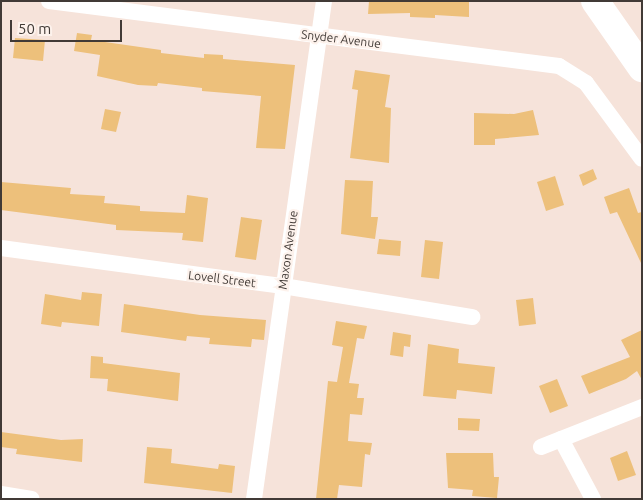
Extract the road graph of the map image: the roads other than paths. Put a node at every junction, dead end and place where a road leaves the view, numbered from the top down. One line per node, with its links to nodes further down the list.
1 (49, 1): 4 (street, Snyder Avenue)
2 (324, 1): 4 (street, Maxon Avenue)
3 (595, 1): 5 (highway)
4 (319, 36): 6 (street, Snyder Avenue); 8 (street, Maxon Avenue)
5 (642, 68)
6 (642, 159)
7 (1, 248): 8 (street, Lovell Street)
8 (283, 286): 9 (street, Lovell Street); 15 (street, Maxon Avenue)
9 (472, 317)
10 (642, 407): 11 (street)
11 (561, 439): 12 (street); 16 (street)
12 (541, 447)
13 (1, 494): 14 (street)
14 (32, 499)
15 (254, 499)
16 (593, 499)

